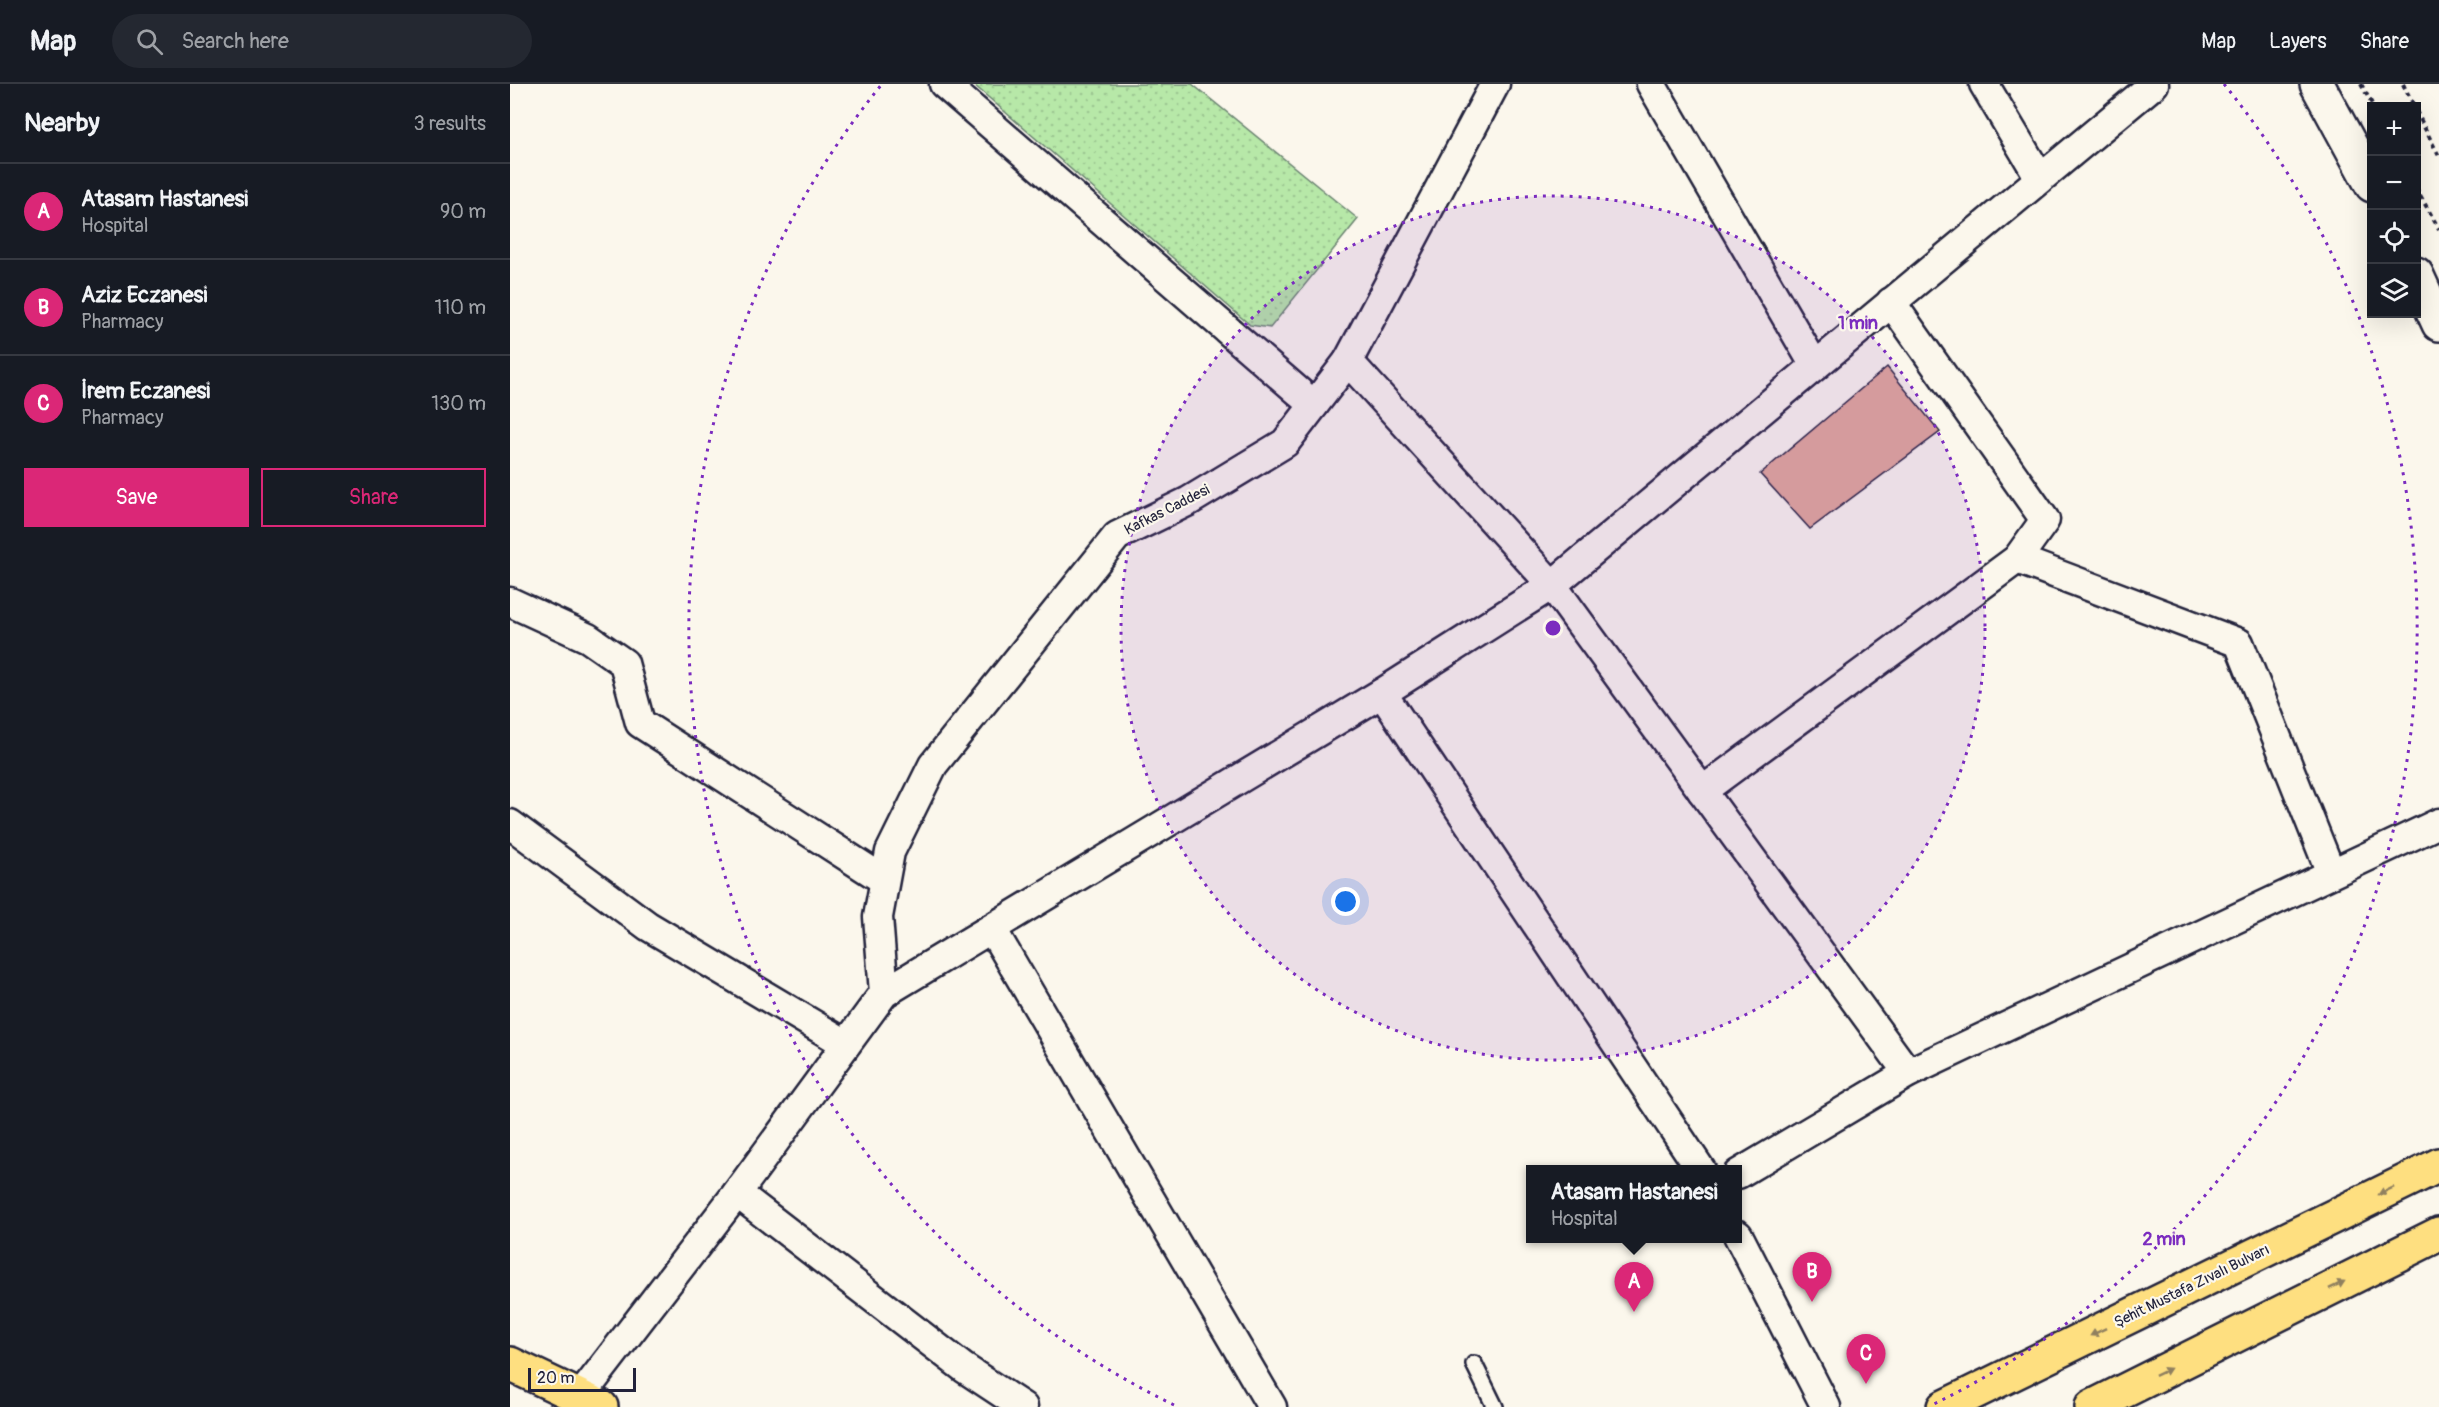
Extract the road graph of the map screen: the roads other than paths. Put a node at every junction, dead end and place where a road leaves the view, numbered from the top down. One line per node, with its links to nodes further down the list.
1 (944, 84): 14 (street)
2 (1495, 84): 12 (street, Kafkas Caddesi)
3 (1651, 84): 13 (street)
4 (1984, 84): 8 (street)
5 (2154, 84): 8 (street)
6 (2316, 84): 7 (main road)
7 (2367, 176)
8 (2040, 178): 10 (street)
9 (2421, 285): 11 (main road)
10 (1891, 302): 13 (street); 15 (street)
11 (2439, 324)
12 (1348, 361): 14 (street, Kafkas Caddesi); 16 (street)
13 (1815, 366): 16 (street)
14 (1314, 405): 23 (street, Kafkas Caddesi)
15 (2017, 559): 19 (street); 22 (street)
16 (1552, 585): 18 (street); 19 (street)
17 (510, 602): 23 (street)
18 (1382, 693): 24 (street); 28 (street)
19 (1702, 791): 27 (street)
20 (2439, 823): 22 (street)
21 (510, 824): 26 (street)
22 (2331, 873): 27 (street)
23 (885, 880): 25 (street, Kafkas Caddesi)
24 (992, 929): 25 (street); 38 (street)
25 (884, 993): 26 (street)
26 (846, 1044): 31 (street)
27 (1908, 1072): 30 (street)
28 (1698, 1165)
29 (2439, 1165): 41 (main road, Şehit Mustafa Zıvalı Bulvarı, one-way to 41)
30 (1742, 1171)
31 (737, 1193): 36 (street); 37 (street)
32 (2439, 1234): 42 (main road, one-way to 32)
33 (1741, 1243): 40 (street)
34 (510, 1364): 36 (main road)
35 (1474, 1364): 39 (lane)
36 (591, 1402)
37 (1023, 1407)
38 (1272, 1407)
39 (1494, 1407)
40 (1826, 1407)
41 (1944, 1407)
42 (2091, 1407)

